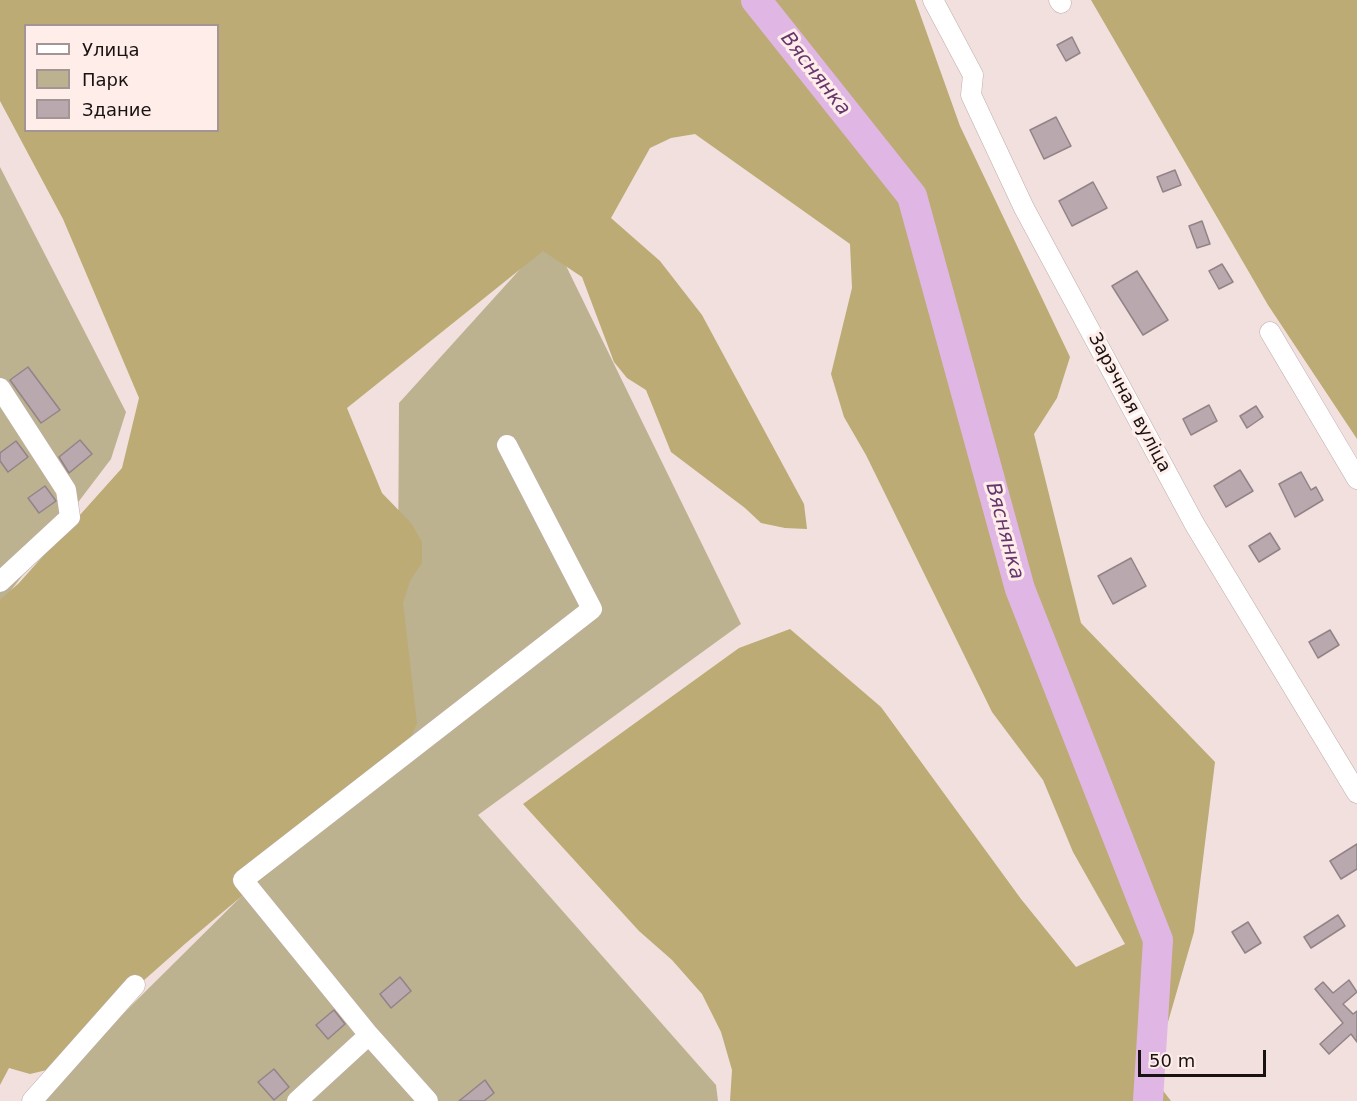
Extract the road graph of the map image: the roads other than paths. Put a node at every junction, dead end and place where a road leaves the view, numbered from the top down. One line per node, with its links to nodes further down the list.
1 (933, 0): 7 (street, Зарэчная вуліца)
2 (1270, 332): 5 (street)
3 (0, 388): 6 (street)
4 (507, 445): 9 (street)
5 (1357, 479)
6 (0, 582)
7 (1357, 793)
8 (135, 985): 10 (street)
9 (369, 1035): 11 (street); 12 (street)
10 (32, 1101)
11 (297, 1101)
12 (428, 1101)

